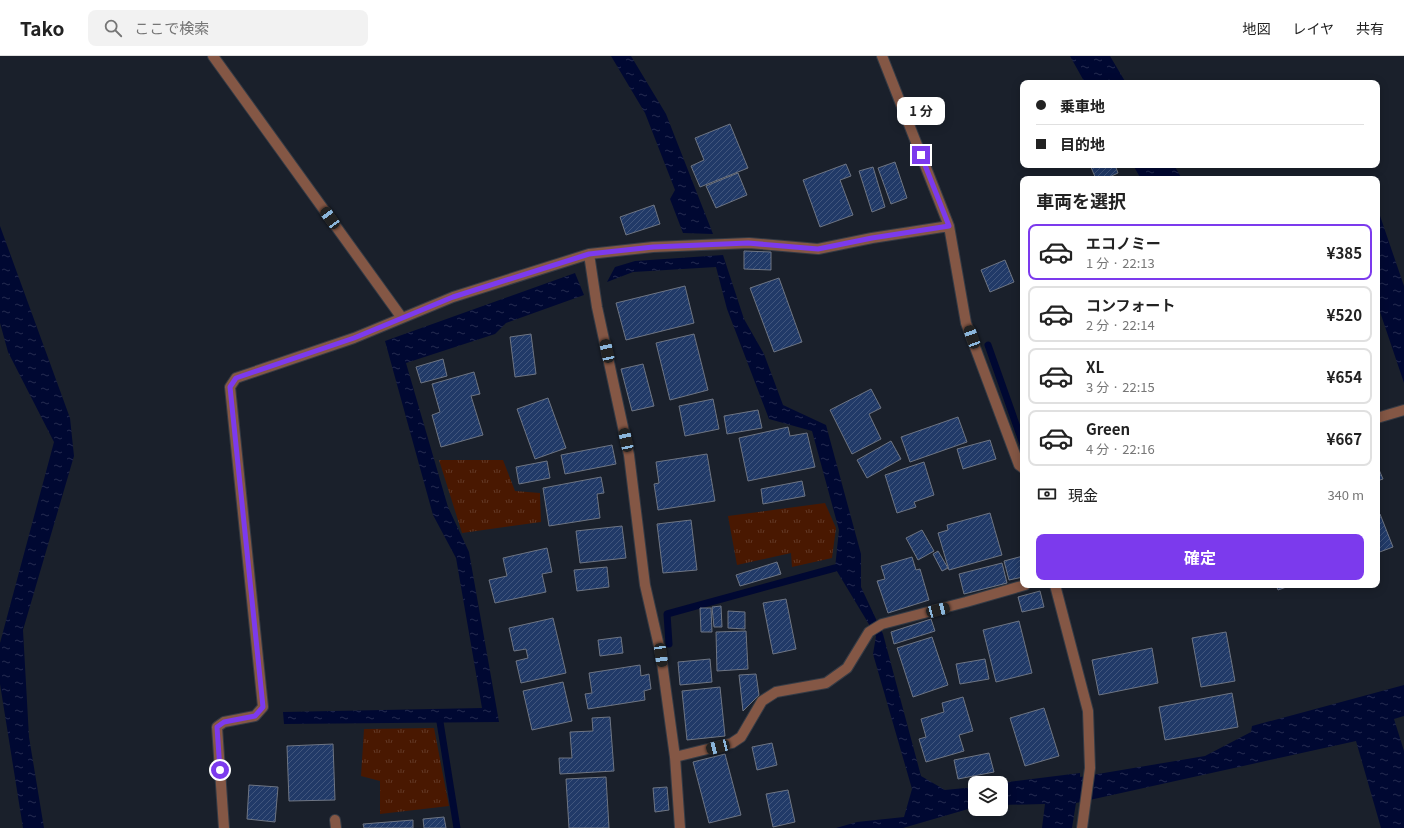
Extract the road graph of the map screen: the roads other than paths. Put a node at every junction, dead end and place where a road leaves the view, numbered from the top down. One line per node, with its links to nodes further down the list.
1 (213, 56): 5 (street)
2 (882, 56): 3 (street)
3 (949, 226): 4 (street); 8 (street)
4 (589, 254): 5 (street); 11 (street)
5 (402, 318): 12 (street)
6 (1404, 410): 7 (street)
7 (1380, 417)
8 (1020, 466)
9 (1020, 586): 11 (street)
10 (1056, 588): 14 (street)
11 (675, 757): 13 (street)
12 (224, 828)
13 (680, 828)
14 (1082, 828)

